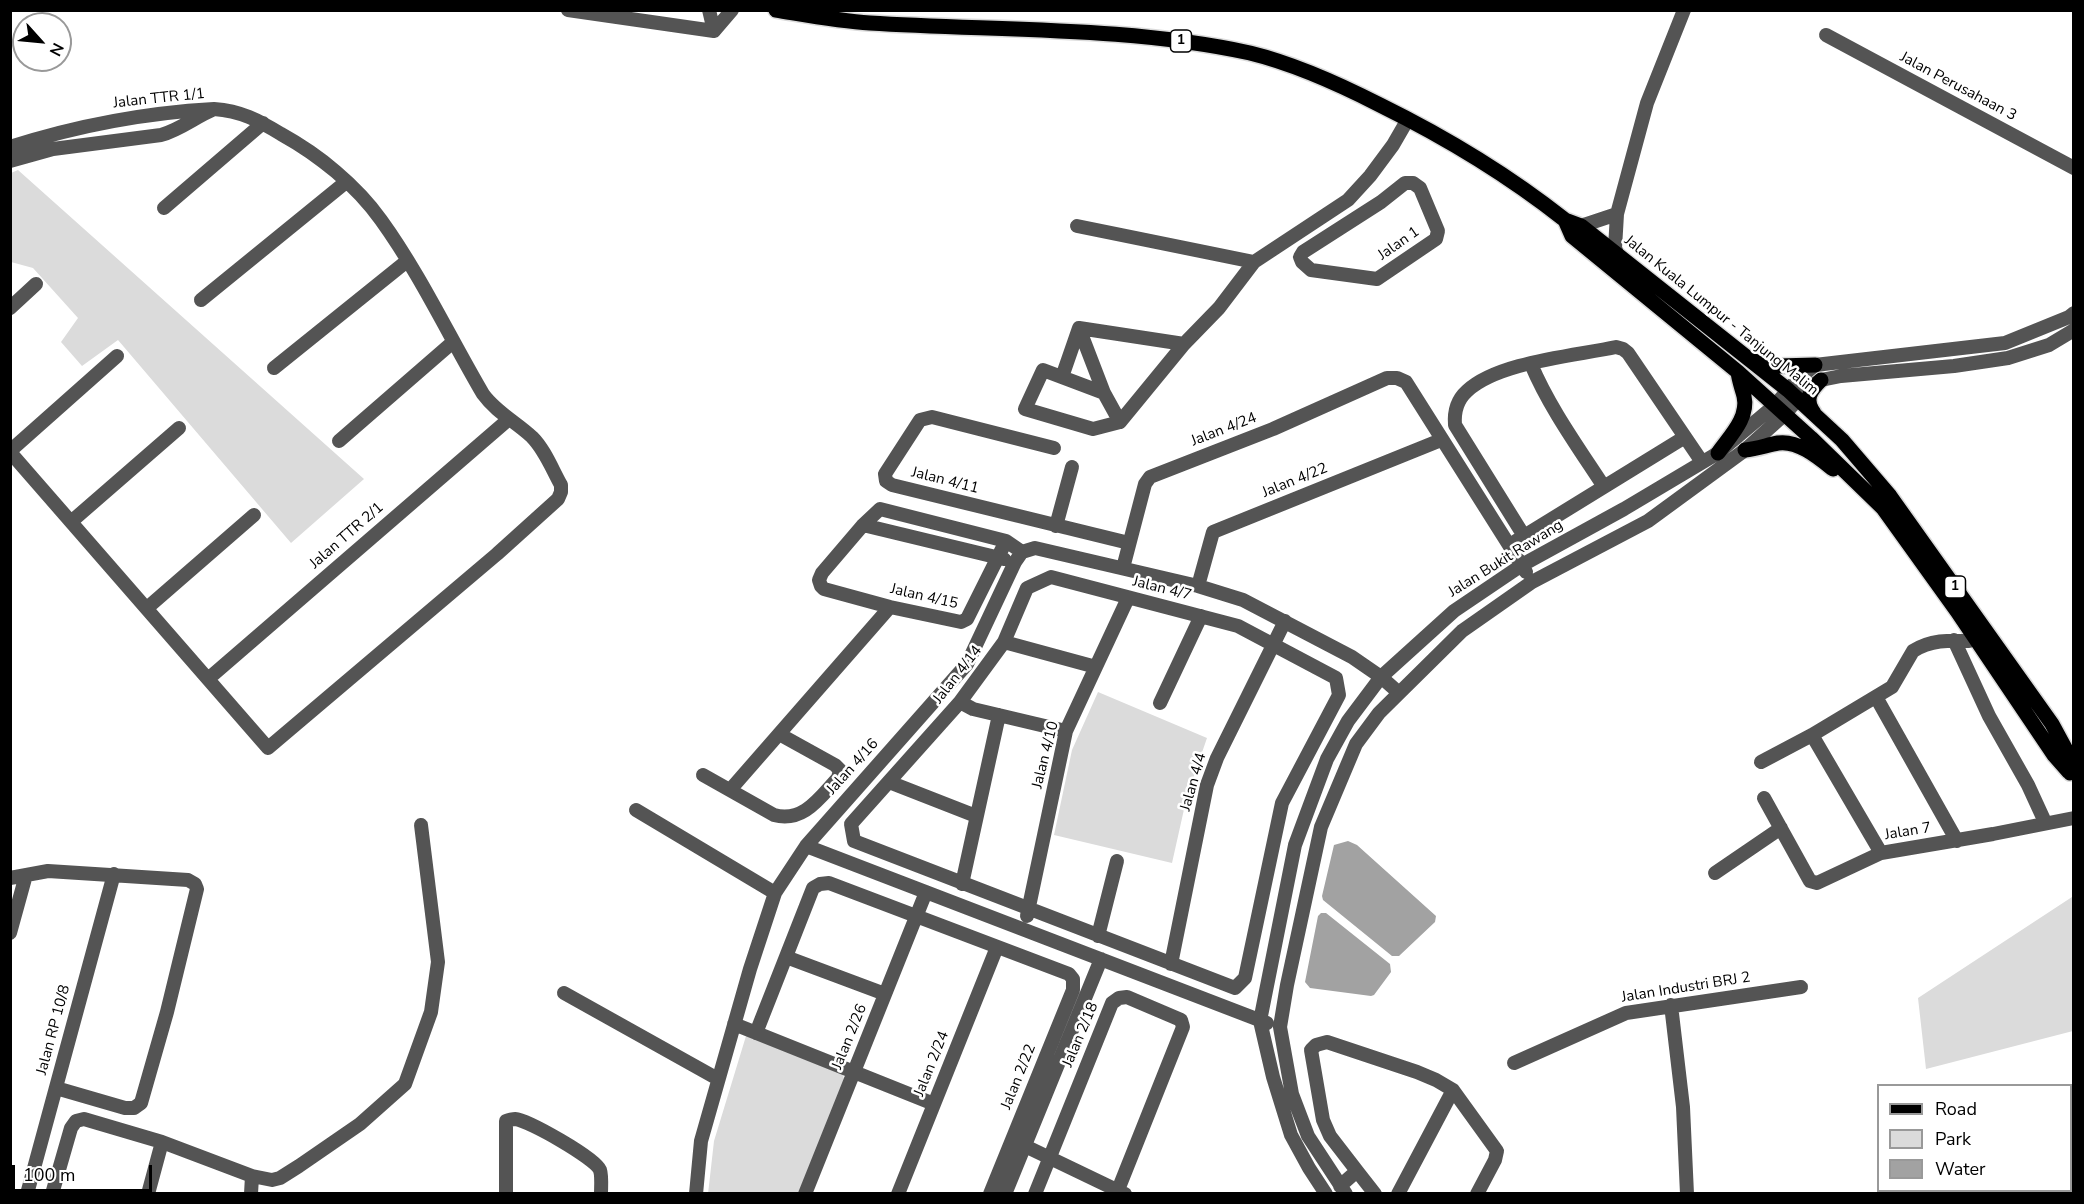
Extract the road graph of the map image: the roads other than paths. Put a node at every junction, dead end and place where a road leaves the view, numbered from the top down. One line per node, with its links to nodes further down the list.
1 (568, 10): 6 (street)
2 (709, 10): 6 (street)
3 (732, 10): 6 (street)
4 (776, 10): 10 (main road, Jalan Kuala Lumpur - Tanjung Malim / 1)
5 (1684, 10): 19 (street)
6 (714, 31)
7 (1826, 35): 15 (street, Jalan Perusahaan 3)
8 (214, 109): 9 (street, Jalan TTR 1/1); 11 (street); 12 (street, Jalan TTR 1/1)
9 (123, 119): 12 (street); 13 (street, Jalan TTR 1/1)
10 (1408, 119): 17 (street); 21 (main road, Jalan Kuala Lumpur - Tanjung Malim / 1)
11 (263, 123): 16 (street); 18 (street)
12 (126, 139): 13 (street, Jalan TTR 1/1)
13 (18, 149): 14 (street, Jalan TTR 1/1)
14 (10, 161)
15 (2073, 168)
16 (346, 182): 25 (street); 28 (street)
17 (1348, 200): 20 (street); 26 (street)
18 (164, 208)
19 (1617, 214): 23 (street); 24 (street)
20 (1360, 215): 20 (street, Jalan 1)
21 (1565, 220): 23 (main road, Jalan Kuala Lumpur - Tanjung Malim / 1); 42 (main road, Jalan Kuala Lumpur - Tanjung Malim / 1)
22 (1077, 226): 26 (street)
23 (1581, 226): 24 (main road, Jalan Kuala Lumpur - Tanjung Malim / 1)
24 (1618, 256): 37 (main road, Jalan Kuala Lumpur - Tanjung Malim / 1)
25 (407, 261): 33 (street); 41 (street)
26 (1254, 262): 34 (street)
27 (36, 284): 29 (street)
28 (201, 300)
29 (10, 308)
30 (2073, 313): 35 (street)
31 (1079, 328): 34 (street); 43 (street); 45 (street)
32 (2073, 330): 38 (street)
33 (453, 342): 49 (street); 54 (street)
34 (1184, 344): 50 (street)
35 (1972, 348): 38 (street); 40 (street)
36 (117, 356): 57 (street)
37 (1746, 357): 40 (main road); 46 (main road, Jalan Kuala Lumpur - Tanjung Malim / 1)
38 (1974, 363): 44 (street)
39 (1531, 364): 52 (street); 61 (street); 69 (street)
40 (1815, 365): 46 (street)
41 (274, 369)
42 (1738, 372): 47 (main road, Jalan Kuala Lumpur - Tanjung Malim / 1); 58 (main road)
43 (1062, 377): 45 (street); 50 (street)
44 (1821, 380): 46 (street); 48 (main road)
45 (1104, 393): 50 (street)
46 (1793, 395): 47 (street, Jalan Bukit Rawang); 48 (main road, Jalan Kuala Lumpur - Tanjung Malim / 1)
47 (1780, 410): 56 (street, Jalan Bukit Rawang); 58 (street, Jalan Bukit Rawang); 62 (main road, Jalan Kuala Lumpur - Tanjung Malim / 1)
48 (1816, 417): 103 (main road, Jalan Kuala Lumpur - Tanjung Malim / 1)
49 (509, 419): 91 (street, Jalan TTR 2/1); 91 (street)
50 (1120, 422)
51 (179, 428): 66 (street)
52 (1685, 437): 59 (street); 61 (street)
53 (1441, 440): 71 (street, Jalan 4/24); 72 (street); 79 (street, Jalan 4/22)
54 (339, 441)
55 (1054, 448): 68 (street, Jalan 4/11)
56 (1745, 450): 62 (main road); 64 (street, Jalan Bukit Rawang)
57 (10, 451): 66 (street)
58 (1718, 453): 59 (street, Jalan Bukit Rawang)
59 (1702, 462): 63 (street, Jalan Bukit Rawang)
60 (1072, 467): 68 (street)
61 (1604, 487): 69 (street)
62 (1882, 508): 103 (main road, Jalan Kuala Lumpur - Tanjung Malim / 1)
63 (1624, 509): 64 (street); 75 (street, Jalan Bukit Rawang)
64 (1658, 514): 78 (street, Jalan Bukit Rawang)
65 (254, 516): 82 (street)
66 (72, 521): 82 (street)
67 (863, 525): 70 (street); 73 (street); 81 (street, Jalan 4/15)
68 (1056, 526): 71 (street, Jalan 4/11)
69 (1524, 536): 72 (street)
70 (1006, 541): 73 (street, Jalan 4/15); 74 (street)
71 (1129, 543): 76 (street, Jalan 4/24)
72 (1509, 545): 75 (street)
73 (998, 557): 74 (street); 81 (street, Jalan 4/15)
74 (1019, 557): 76 (street); 93 (street, Jalan 4/16)
75 (1522, 565): 78 (street); 90 (street, Jalan Bukit Rawang)
76 (1123, 568): 79 (street)
77 (1039, 582): 80 (street, Jalan 4/7); 87 (street, Jalan 4/14)
78 (1532, 582): 92 (street, Jalan Bukit Rawang)
79 (1198, 586): 84 (street)
80 (1128, 598): 83 (street, Jalan 4/7); 89 (street, Jalan 4/10)
81 (890, 607): 99 (street)
82 (147, 608): 91 (street)
83 (1201, 616): 88 (street, Jalan 4/7); 95 (street)
84 (1285, 621): 88 (street, Jalan 4/4); 90 (street)
85 (1954, 640): 86 (street); 94 (street); 110 (street)
86 (1969, 641)
87 (1004, 642): 89 (street); 96 (street, Jalan 4/14)
88 (1274, 644): 132 (street, Jalan 4/4); 132 (street, Jalan 4/7)
89 (1096, 667): 98 (street, Jalan 4/10)
90 (1381, 677): 92 (street); 137 (street, Jalan Bukit Rawang)
91 (208, 679)
92 (1398, 692): 139 (street, Jalan Bukit Rawang)
93 (939, 696): 96 (street); 114 (street, Jalan 4/16)
94 (1875, 697): 100 (street); 113 (street)
95 (1160, 704)
96 (957, 705): 97 (street); 104 (street, Jalan 4/14)
97 (999, 715): 98 (street); 108 (street)
98 (1066, 731): 124 (street, Jalan 4/10)
99 (778, 734): 105 (street); 105 (street)
100 (1812, 735): 101 (street); 115 (street)
101 (1761, 762)
102 (703, 775): 105 (street)
103 (2072, 777)
104 (889, 782): 108 (street); 121 (street, Jalan 4/14)
105 (730, 790)
106 (1764, 798): 112 (street, Jalan 7)
107 (636, 810): 123 (street)
108 (976, 816): 121 (street)
109 (2073, 818): 110 (street, Jalan 7)
110 (2045, 822): 113 (street, Jalan 7)
111 (421, 825): 151 (street)
112 (1781, 828): 115 (street, Jalan 7); 117 (street)
113 (1957, 841): 115 (street, Jalan 7)
114 (806, 846): 122 (street); 123 (street, Jalan 4/16)
115 (1881, 853)
116 (1117, 861): 128 (street)
117 (1715, 873)
118 (114, 874): 119 (street); 144 (street, Jalan RP 10/8); 144 (street)
119 (26, 875): 120 (street); 127 (street)
120 (10, 878)
121 (962, 884): 124 (street)
122 (926, 892): 125 (street, Jalan 2/26); 126 (street)
123 (775, 893): 138 (street, Jalan 4/16)
124 (1028, 910): 126 (street, Jalan 4/10); 128 (street)
125 (916, 916): 129 (street); 130 (street); 135 (street, Jalan 2/26)
126 (1024, 930): 131 (street)
127 (10, 933)
128 (1098, 936): 132 (street)
129 (997, 947): 146 (street, Jalan 2/24); 163 (street, Jalan 2/22)
130 (786, 957): 135 (street); 140 (street)
131 (1101, 959): 137 (street); 148 (street)
132 (1171, 964)
133 (1801, 987): 136 (street, Jalan Industri BRJ 2)
134 (564, 993): 143 (street)
135 (885, 994): 142 (street, Jalan 2/26)
136 (1671, 1005): 141 (street, Jalan Industri BRJ 2); 170 (street)
137 (1260, 1021): 139 (street); 166 (street, Jalan Bukit Rawang)
138 (734, 1024): 140 (street); 143 (street, Jalan 4/16)
139 (1280, 1027): 152 (street, Jalan Bukit Rawang)
140 (756, 1033): 142 (street)
141 (1514, 1063)
142 (854, 1072): 146 (street); 161 (street, Jalan 2/26)
143 (718, 1079): 160 (street, Jalan 4/16)
144 (56, 1088): 154 (street, Jalan RP 10/8)
145 (1453, 1090): 150 (street); 168 (street); 169 (street)
146 (934, 1104): 162 (street, Jalan 2/24)
147 (162, 1142): 151 (street); 155 (street); 156 (street)
148 (1025, 1146): 149 (street); 164 (street)
149 (1050, 1156): 153 (street); 153 (street, Jalan 2/18); 165 (street)
150 (1357, 1171): 152 (street); 167 (street)
151 (259, 1183): 157 (street)
152 (1343, 1190)
153 (1121, 1192)
154 (27, 1194)
155 (52, 1194)
156 (148, 1194)
157 (251, 1194)
158 (506, 1194): 159 (street)
159 (601, 1194)
160 (696, 1194)
161 (805, 1194)
162 (898, 1194)
163 (990, 1194)
164 (1005, 1194)
165 (1035, 1194)
166 (1326, 1194)
167 (1376, 1194)
168 (1398, 1194)
169 (1477, 1194)
170 (1687, 1194)

